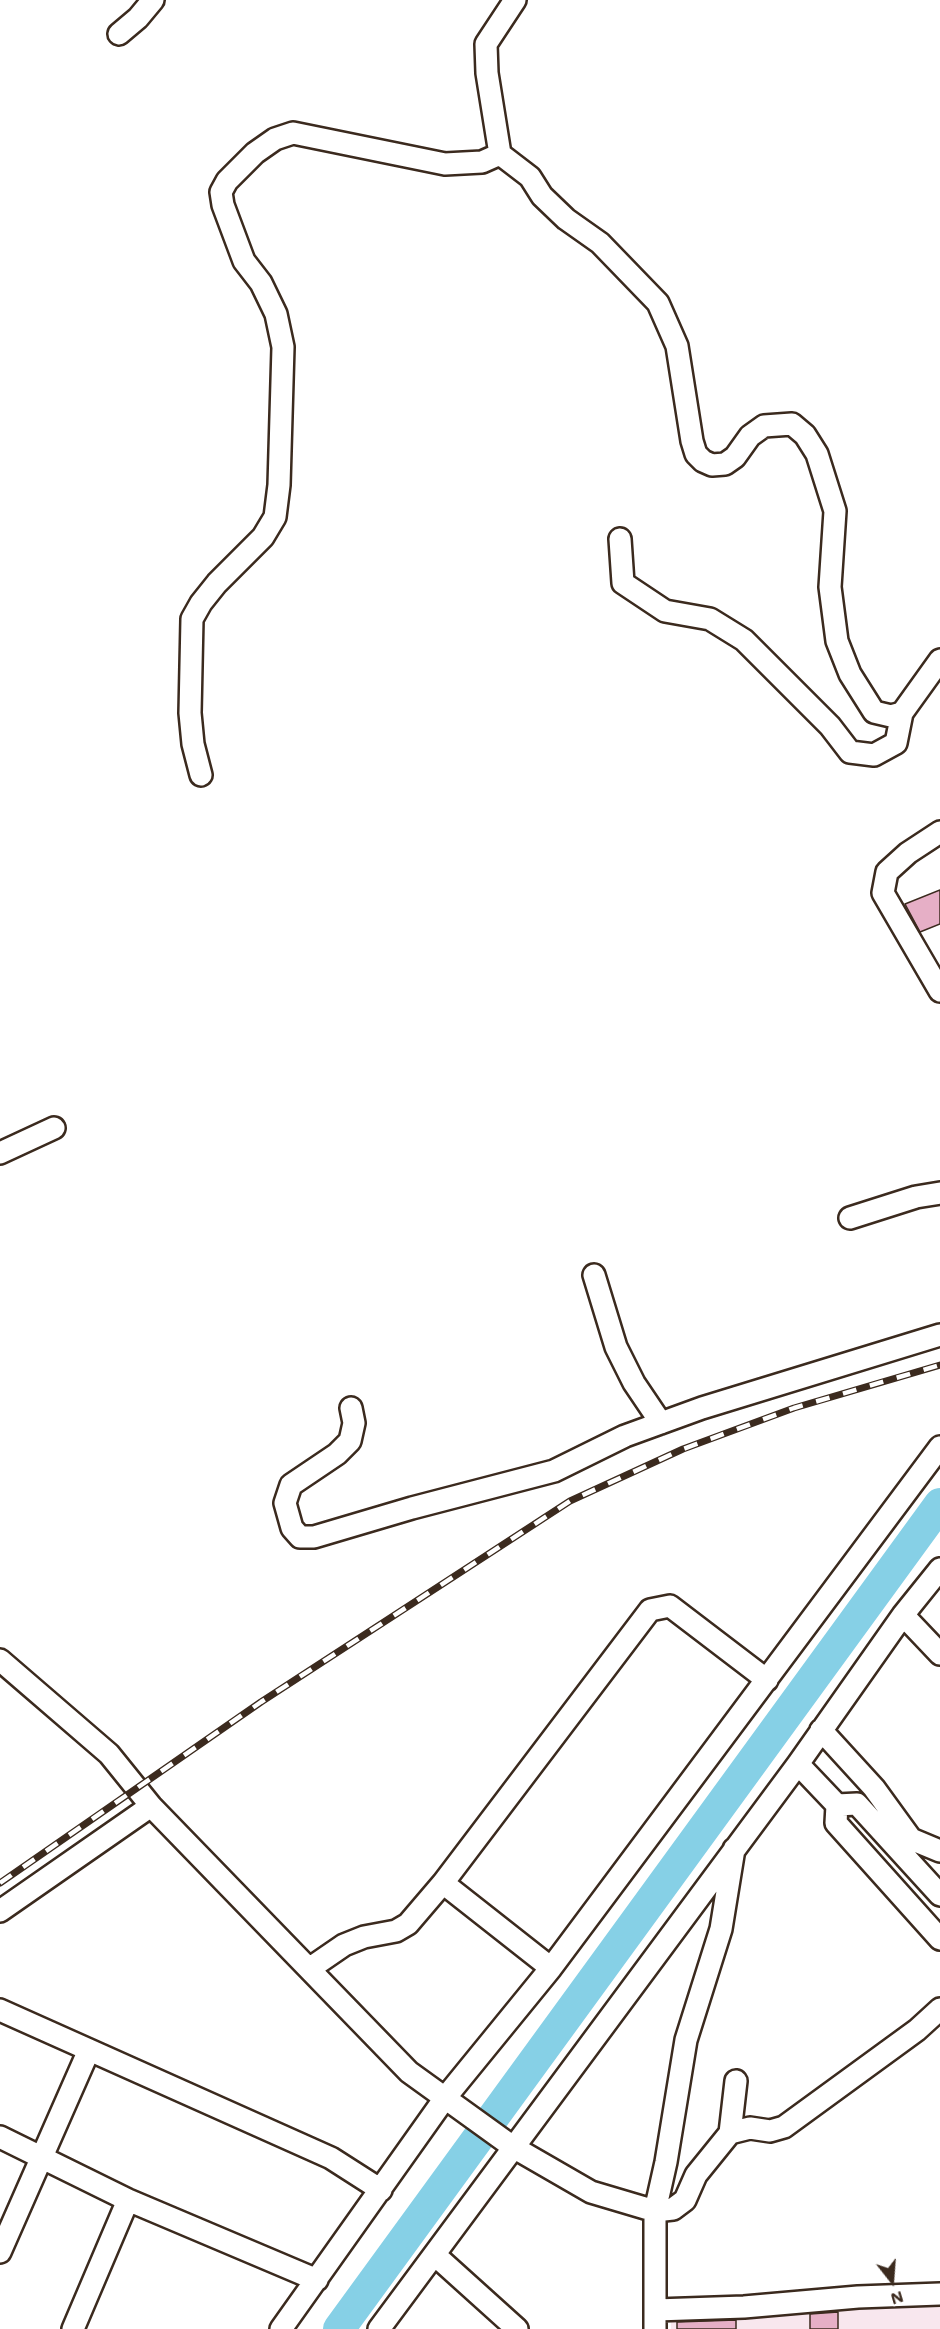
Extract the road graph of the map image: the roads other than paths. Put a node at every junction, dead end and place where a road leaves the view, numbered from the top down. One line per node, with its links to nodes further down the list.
1 (153, 0): 3 (street)
2 (515, 0): 4 (street)
3 (119, 34)
4 (501, 154): 7 (street); 8 (street)
5 (620, 539): 7 (street)
6 (940, 660): 7 (street)
7 (902, 712)
8 (201, 776)
9 (940, 832): 10 (street)
10 (940, 991)
11 (54, 1128): 12 (street)
12 (0, 1153)
13 (940, 1193): 14 (street)
14 (850, 1218)
15 (594, 1275): 18 (street)
16 (940, 1335): 18 (street)
17 (351, 1408): 18 (street)
18 (661, 1423)
19 (940, 1447): 24 (street)
20 (936, 1584): 21 (street)
21 (903, 1615): 22 (street); 25 (street)
22 (940, 1654)
23 (0, 1660): 28 (street)
24 (767, 1680): 31 (street); 35 (street)
25 (821, 1730): 26 (street); 30 (street)
26 (798, 1764): 27 (street); 29 (street)
27 (837, 1805): 32 (street); 34 (street)
28 (151, 1806): 33 (street); 36 (street)
29 (735, 1845): 44 (street); 48 (street)
30 (940, 1851)
31 (443, 1884): 35 (street); 36 (street)
32 (940, 1895)
33 (0, 1911)
34 (940, 1940)
35 (552, 1968): 41 (street)
36 (309, 1969): 41 (street)
37 (940, 2009): 42 (street)
38 (0, 2010): 39 (street)
39 (89, 2050): 45 (street); 46 (street)
40 (736, 2081): 42 (street)
41 (451, 2102): 44 (street); 46 (street)
42 (730, 2133): 48 (street)
43 (0, 2138): 45 (street)
44 (507, 2142): 48 (street); 50 (street)
45 (42, 2156): 47 (street); 49 (street)
46 (381, 2190): 51 (street)
47 (128, 2200): 51 (street); 54 (street)
48 (655, 2211): 53 (street)
49 (0, 2252)
50 (436, 2256): 56 (street); 57 (street)
51 (317, 2280): 55 (street)
52 (940, 2294): 53 (street)
53 (656, 2320)
54 (73, 2329)
55 (281, 2329)
56 (380, 2329)
57 (517, 2329)

